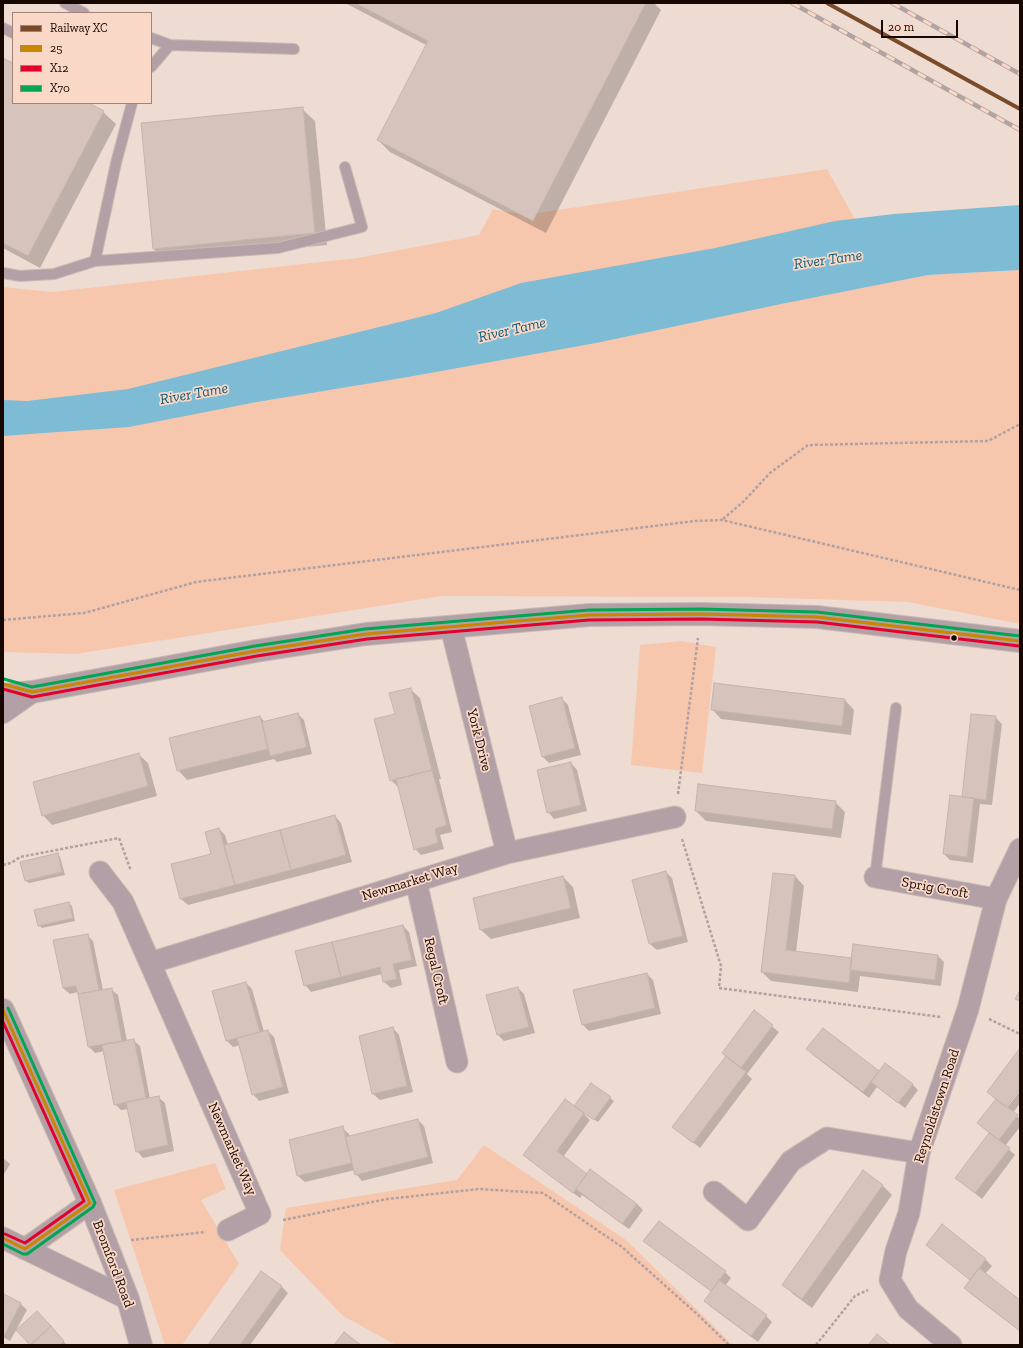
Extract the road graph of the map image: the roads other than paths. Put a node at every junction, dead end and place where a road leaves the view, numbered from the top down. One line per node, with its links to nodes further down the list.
1 (65, 3): 2 (lane)
2 (82, 12)
3 (3, 28): 4 (lane)
4 (12, 32)
5 (152, 38): 6 (lane)
6 (170, 45): 7 (lane); 8 (lane)
7 (294, 49)
8 (152, 65)
9 (132, 104): 11 (lane)
10 (345, 167): 11 (lane)
11 (95, 261): 12 (lane)
12 (3, 273)
13 (451, 626): 14 (street); 16 (street); 22 (street, York Drive)
14 (1020, 641)
15 (3, 684): 16 (street)
16 (32, 692): 17 (street); 19 (street)
17 (3, 695)
18 (896, 708): 24 (lane)
19 (3, 712)
20 (675, 817): 22 (street, Newmarket Way)
21 (1020, 849): 26 (street, Reynoldstown Road)
22 (507, 853): 25 (street, Newmarket Way)
23 (100, 872): 27 (street, Newmarket Way)
24 (875, 877): 26 (street, Sprig Croft)
25 (416, 881): 27 (street, Newmarket Way); 29 (street, Regal Croft)
26 (996, 900): 30 (street, Reynoldstown Road)
27 (150, 963): 33 (street, Newmarket Way)
28 (3, 1010): 32 (street, Bromford Road)
29 (457, 1062)
30 (919, 1153): 31 (street); 38 (street, Reynoldstown Road)
31 (714, 1192)
32 (90, 1203): 35 (street); 36 (street, Bromford Road)
33 (228, 1230)
34 (3, 1238): 35 (street)
35 (25, 1249): 36 (street)
36 (128, 1299): 37 (street, Bromford Road)
37 (141, 1345)
38 (951, 1345)

